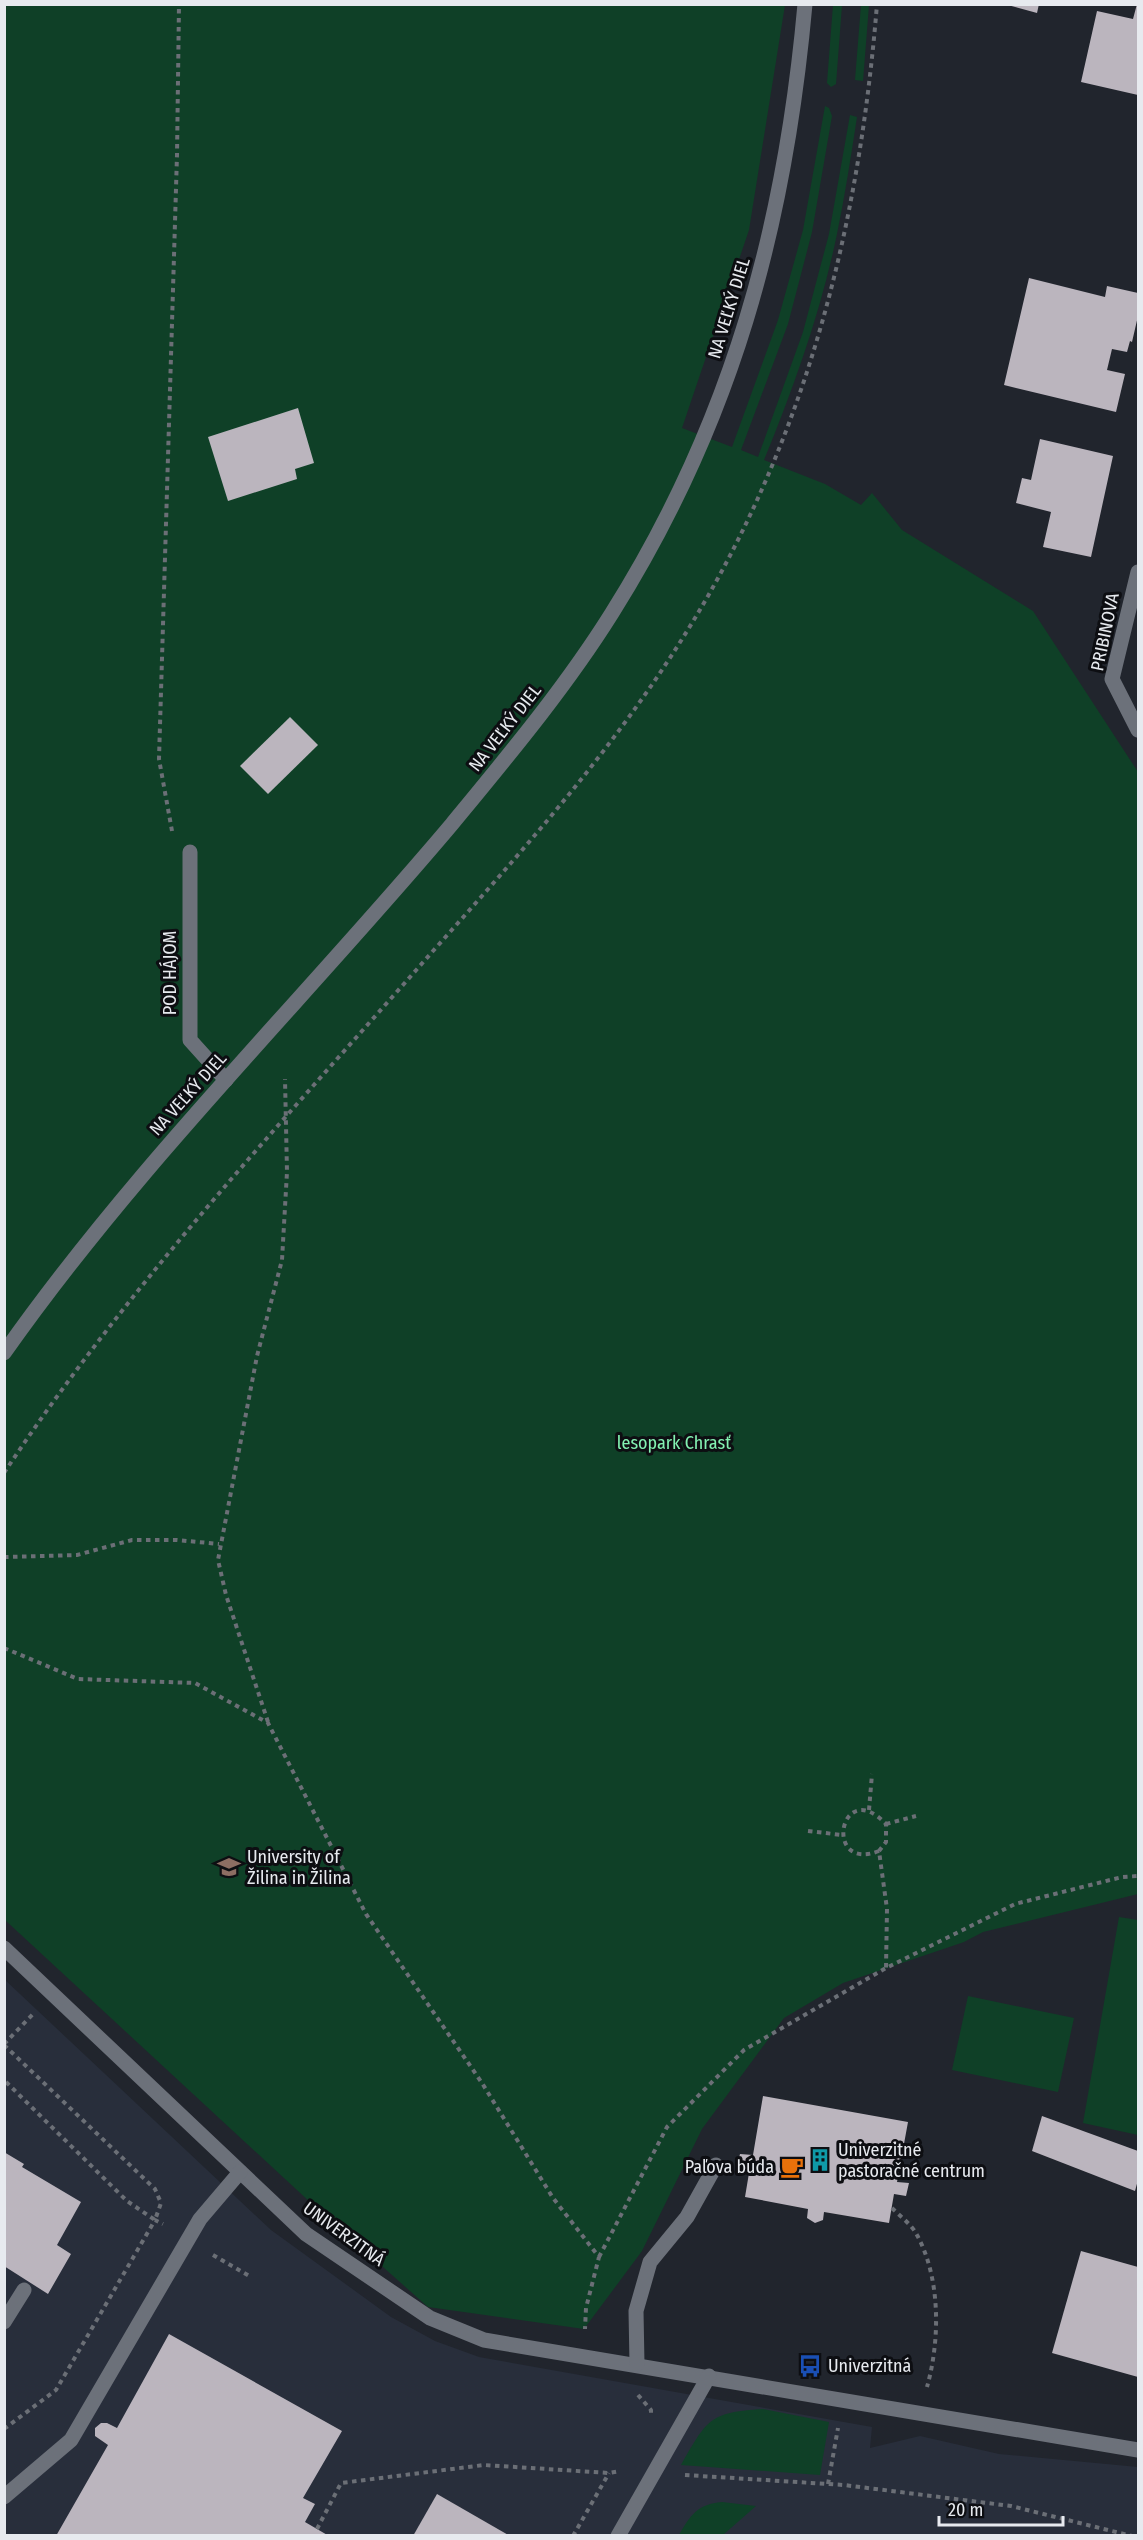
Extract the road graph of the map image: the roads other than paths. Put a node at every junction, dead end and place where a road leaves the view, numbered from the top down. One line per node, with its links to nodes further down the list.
1 (805, 4): 5 (street, NA VEĽKÝ DIEL)
2 (1138, 572): 3 (street, PRIBINOVA)
3 (1138, 730)
4 (190, 852): 5 (street, POD HÁJOM)
5 (226, 1080): 6 (street, NA VEĽKÝ DIEL)
6 (4, 1353)
7 (4, 1948): 9 (street, UNIVERZITNÁ)
8 (716, 2165): 12 (street)
9 (240, 2172): 12 (street, UNIVERZITNÁ); 15 (street)
10 (24, 2290): 11 (street)
11 (4, 2322)
12 (637, 2364): 13 (street, UNIVERZITNÁ)
13 (709, 2376): 14 (street, UNIVERZITNÁ); 16 (street)
14 (1138, 2450)
15 (4, 2497)
16 (618, 2535)

